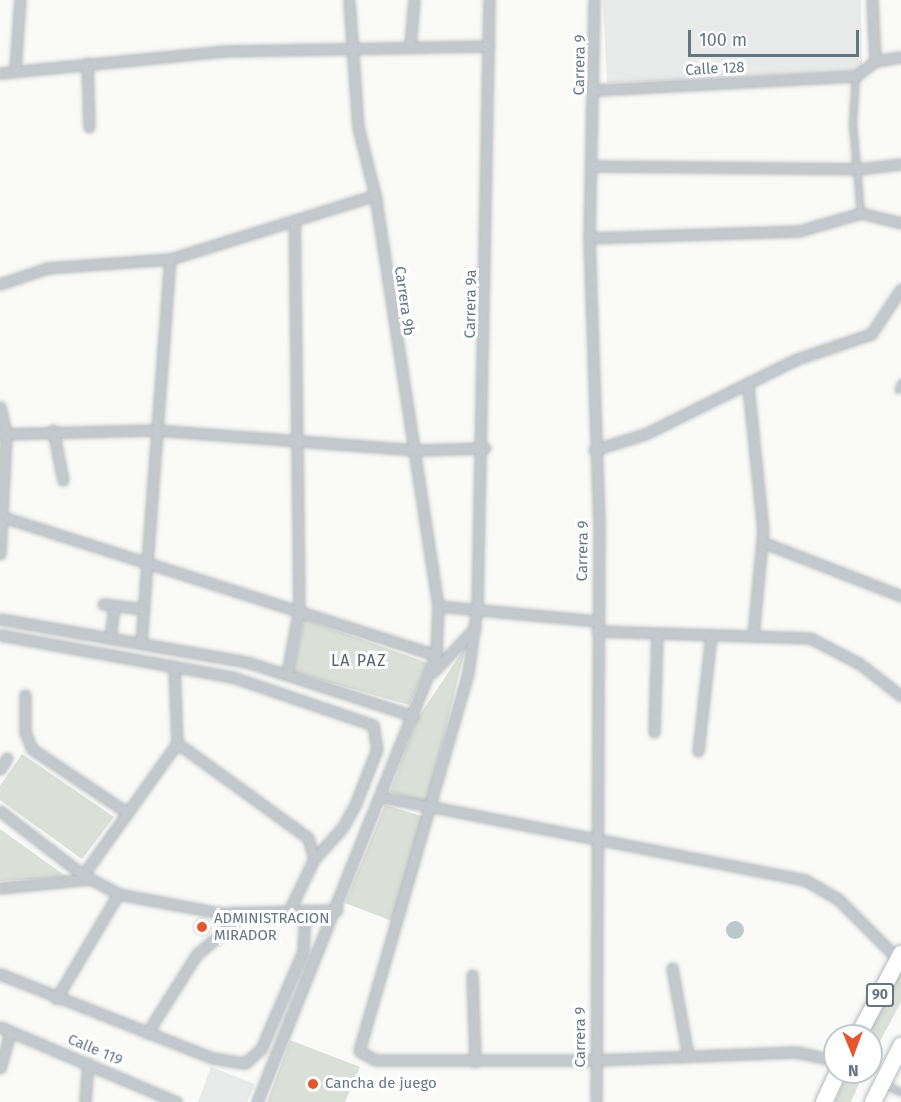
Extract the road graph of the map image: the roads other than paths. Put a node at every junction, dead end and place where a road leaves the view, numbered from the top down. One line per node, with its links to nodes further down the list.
1 (20, 0): 13 (street)
2 (349, 0): 7 (street, Carrera 9b)
3 (414, 0): 8 (street)
4 (489, 0): 9 (street, Carrera 9a)
5 (594, 0): 16 (street, Carrera 9)
6 (872, 0): 11 (street)
7 (353, 45): 8 (street); 12 (street); 21 (street, Carrera 9b)
8 (410, 46): 9 (street)
9 (489, 46): 37 (street, Carrera 9a)
10 (901, 57): 11 (street)
11 (875, 61): 15 (street)
12 (87, 63): 13 (street); 17 (street)
13 (15, 69): 14 (street)
14 (0, 73)
15 (855, 76): 16 (street, Calle 128); 20 (lane)
16 (595, 90): 19 (street, Carrera 9)
17 (89, 127)
18 (901, 164): 20 (street)
19 (591, 166): 20 (street); 25 (street, Carrera 9)
20 (859, 169): 22 (lane)
21 (375, 195): 23 (street); 38 (street, Carrera 9b)
22 (861, 213): 24 (street); 25 (street)
23 (294, 221): 26 (street); 36 (street)
24 (901, 223)
25 (589, 238): 39 (street, Carrera 9)
26 (170, 259): 27 (street); 34 (street)
27 (0, 284)
28 (901, 289): 30 (street)
29 (901, 383): 31 (lane)
30 (748, 386): 39 (street); 42 (street)
31 (898, 390)
32 (0, 406): 35 (street)
33 (53, 430): 34 (street); 35 (street); 40 (street)
34 (155, 430): 36 (street); 44 (street)
35 (3, 434): 41 (street)
36 (301, 442): 38 (street); 51 (street)
37 (484, 448): 38 (street); 49 (street, Carrera 9a)
38 (416, 450): 48 (street, Carrera 9b)
39 (594, 450): 53 (street, Carrera 9)
40 (63, 480)
41 (3, 517): 43 (street); 44 (street)
42 (762, 542): 45 (street); 58 (street)
43 (0, 554)
44 (147, 560): 50 (street); 51 (street)
45 (901, 596)
46 (103, 604): 47 (street)
47 (114, 605): 50 (street); 59 (street)
48 (438, 606): 49 (street); 61 (street, Carrera 9b)
49 (477, 608): 53 (street); 54 (street, Carrera 9a)
50 (144, 609): 60 (street)
51 (299, 609): 61 (street); 64 (street)
52 (0, 619): 59 (street)
53 (596, 626): 55 (street); 77 (street, Carrera 9)
54 (475, 628): 63 (street); 74 (street, Carrera 9a)
55 (657, 633): 57 (street); 68 (street)
56 (0, 635): 62 (street)
57 (711, 635): 58 (street); 70 (street)
58 (753, 636): 66 (street)
59 (110, 638): 60 (street)
60 (141, 643): 64 (street)
61 (436, 655): 63 (street, Carrera 9b)
62 (174, 666): 69 (street); 78 (street)
63 (432, 672): 67 (street)
64 (287, 674): 67 (street)
65 (25, 695): 76 (street)
66 (901, 696)
67 (412, 716): 73 (street)
68 (654, 732)
69 (177, 743): 76 (street); 78 (street)
70 (698, 751)
71 (6, 758): 72 (street)
72 (0, 769)
73 (382, 797): 74 (street); 83 (street)
74 (429, 809): 77 (street); 99 (street, Carrera 9a)
75 (0, 811): 79 (street)
76 (125, 811): 79 (street)
77 (593, 837): 86 (street); 98 (street, Carrera 9)
78 (314, 859): 84 (street)
79 (87, 877): 80 (street); 81 (street)
80 (0, 888)
81 (118, 894): 85 (street); 90 (street)
82 (305, 910): 83 (street); 84 (street); 94 (street)
83 (337, 910): 109 (street)
84 (289, 911): 85 (street)
85 (246, 913): 94 (street)
86 (900, 956): 91 (highway, 90)
87 (672, 968): 96 (street)
88 (0, 974): 90 (street)
89 (472, 975): 99 (street)
90 (56, 999): 94 (street)
91 (864, 1024)
92 (0, 1027): 93 (street, Calle 119)
93 (10, 1032): 100 (street, Calle 119); 101 (street)
94 (147, 1033)
95 (901, 1046): 102 (highway)
96 (687, 1056): 97 (street); 98 (street)
97 (823, 1058)
98 (597, 1060): 99 (street); 110 (street, Carrera 9)
99 (474, 1062)
100 (88, 1063): 107 (street); 108 (street, Calle 119)
101 (0, 1068)
102 (883, 1081)
103 (883, 1083): 106 (lane)
104 (832, 1084): 111 (highway)
105 (882, 1084): 112 (highway)
106 (901, 1092)
107 (85, 1102)
108 (177, 1102)
109 (257, 1102)
110 (596, 1102)
111 (824, 1102)
112 (873, 1102)

